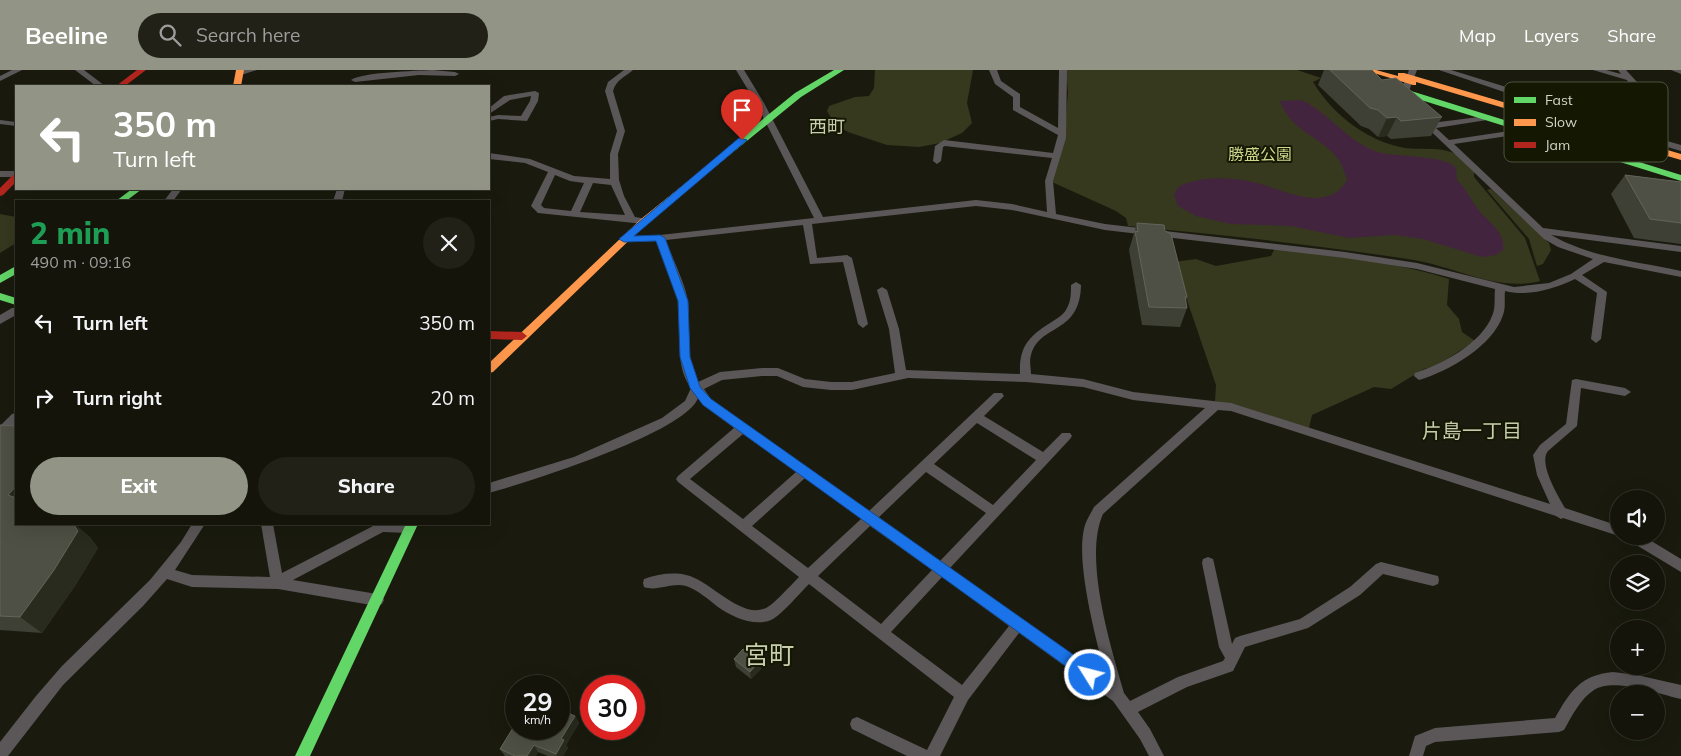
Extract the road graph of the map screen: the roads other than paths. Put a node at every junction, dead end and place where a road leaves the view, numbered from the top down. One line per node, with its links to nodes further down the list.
1 (18, 70): 21 (street)
2 (79, 70): 24 (street)
3 (142, 70): 25 (main road)
4 (253, 70): 16 (street)
5 (355, 70): 23 (street)
6 (629, 70): 61 (street)
7 (740, 70): 34 (street)
8 (840, 70): 34 (main road)
9 (993, 70): 40 (street)
10 (1063, 70): 40 (street)
11 (1384, 70): 28 (main road)
12 (1443, 70): 27 (street)
13 (1597, 70): 20 (street)
14 (1622, 70): 20 (street)
15 (1675, 70): 17 (street)
16 (240, 72): 26 (main road)
17 (1681, 72)
18 (455, 74): 23 (street)
19 (1363, 75): 28 (main road); 28 (main road)
20 (1629, 78): 22 (street)
21 (0, 79)
22 (1631, 82)
23 (355, 83)
24 (100, 85)
25 (121, 85)
26 (237, 85)
27 (1504, 89)
28 (1409, 91): 30 (main road); 31 (main road); 32 (main road); 35 (main road); 39 (street)
29 (490, 111): 33 (street)
30 (1504, 114)
31 (1504, 116)
32 (1487, 118): 37 (main road); 39 (street)
33 (490, 119)
34 (768, 119): 69 (main road); 70 (street)
35 (1504, 119)
36 (0, 122): 38 (street)
37 (1504, 123)
38 (15, 124)
39 (1429, 126): 42 (street)
40 (1062, 134): 47 (street)
41 (1504, 134): 42 (street)
42 (1447, 143): 72 (street)
43 (1668, 143): 44 (street)
44 (1681, 148)
45 (1668, 154): 48 (main road)
46 (490, 156): 55 (street)
47 (1055, 156): 49 (street); 68 (street)
48 (1681, 157)
49 (937, 161)
50 (1668, 161): 53 (main road)
51 (1630, 162): 59 (main road)
52 (1653, 162): 54 (main road)
53 (1681, 164)
54 (1681, 170)
55 (553, 171): 60 (street); 67 (street)
56 (0, 174): 57 (street)
57 (15, 176)
58 (15, 177): 64 (main road)
59 (1681, 178)
60 (590, 180): 61 (street); 67 (street)
61 (613, 182): 69 (street)
62 (136, 190): 65 (main road)
63 (177, 190): 66 (street)
64 (0, 193)
65 (122, 200)
66 (169, 200)
67 (574, 215): 69 (street)
68 (1052, 216): 70 (street); 84 (street)
69 (638, 220): 75 (main road)
70 (820, 220): 71 (street)
71 (807, 222): 74 (street); 90 (street)
72 (1541, 232): 73 (street); 77 (street)
73 (1579, 236): 76 (street); 77 (street)
74 (660, 238): 75 (street); 100 (street)
75 (624, 239): 92 (main road)
76 (1681, 249)
77 (1585, 253): 78 (street)
78 (1604, 257): 80 (street); 81 (street)
79 (15, 270): 82 (main road)
80 (1681, 274)
81 (1575, 275): 84 (street); 93 (street)
82 (0, 280)
83 (1076, 285): 99 (street)
84 (1500, 288): 98 (street)
85 (882, 290): 97 (street)
86 (0, 296): 87 (main road)
87 (15, 302)
88 (15, 311): 89 (street)
89 (0, 320)
90 (864, 324)
91 (490, 335): 92 (main road)
92 (522, 336): 96 (main road)
93 (1596, 339)
94 (490, 351): 95 (main road)
95 (490, 365)
96 (490, 368)
97 (901, 374): 99 (street); 100 (street)
98 (1419, 376)
99 (1026, 378): 103 (street)
100 (696, 388): 106 (street); 112 (street)
101 (1625, 392): 114 (street)
102 (998, 396): 104 (street)
103 (1216, 405): 114 (street); 136 (street)
104 (976, 416): 109 (street); 110 (street)
105 (15, 418): 107 (street)
106 (743, 427): 111 (street); 119 (street)
107 (0, 432)
108 (1066, 436): 109 (street)
109 (1044, 459): 113 (street)
110 (926, 465): 113 (street); 115 (street)
111 (805, 471): 115 (street); 119 (street)
112 (490, 488)
113 (994, 512): 124 (street)
114 (1561, 514): 120 (street)
115 (871, 518): 124 (street); 126 (street)
116 (198, 525): 125 (street)
117 (267, 525): 128 (street)
118 (411, 526): 128 (street); 130 (main road)
119 (744, 526): 126 (street)
120 (1610, 528)
121 (1647, 545): 123 (street)
122 (1208, 563): 133 (street)
123 (1681, 566)
124 (942, 569): 131 (street); 132 (street)
125 (166, 574): 128 (street); 139 (street)
126 (810, 577): 129 (street); 132 (street)
127 (1433, 580): 133 (street)
128 (278, 583): 130 (street)
129 (649, 583)
130 (377, 600): 140 (main road)
131 (1018, 624): 135 (street); 136 (street)
132 (882, 634): 135 (street)
133 (1232, 659): 137 (street)
134 (1681, 692): 144 (street)
135 (963, 695): 142 (street)
136 (1118, 696): 137 (street)
137 (1129, 709): 143 (street)
138 (857, 724): 141 (street)
139 (0, 754)
140 (302, 756)
141 (923, 756)
142 (932, 756)
143 (1156, 756)
144 (1416, 756)

